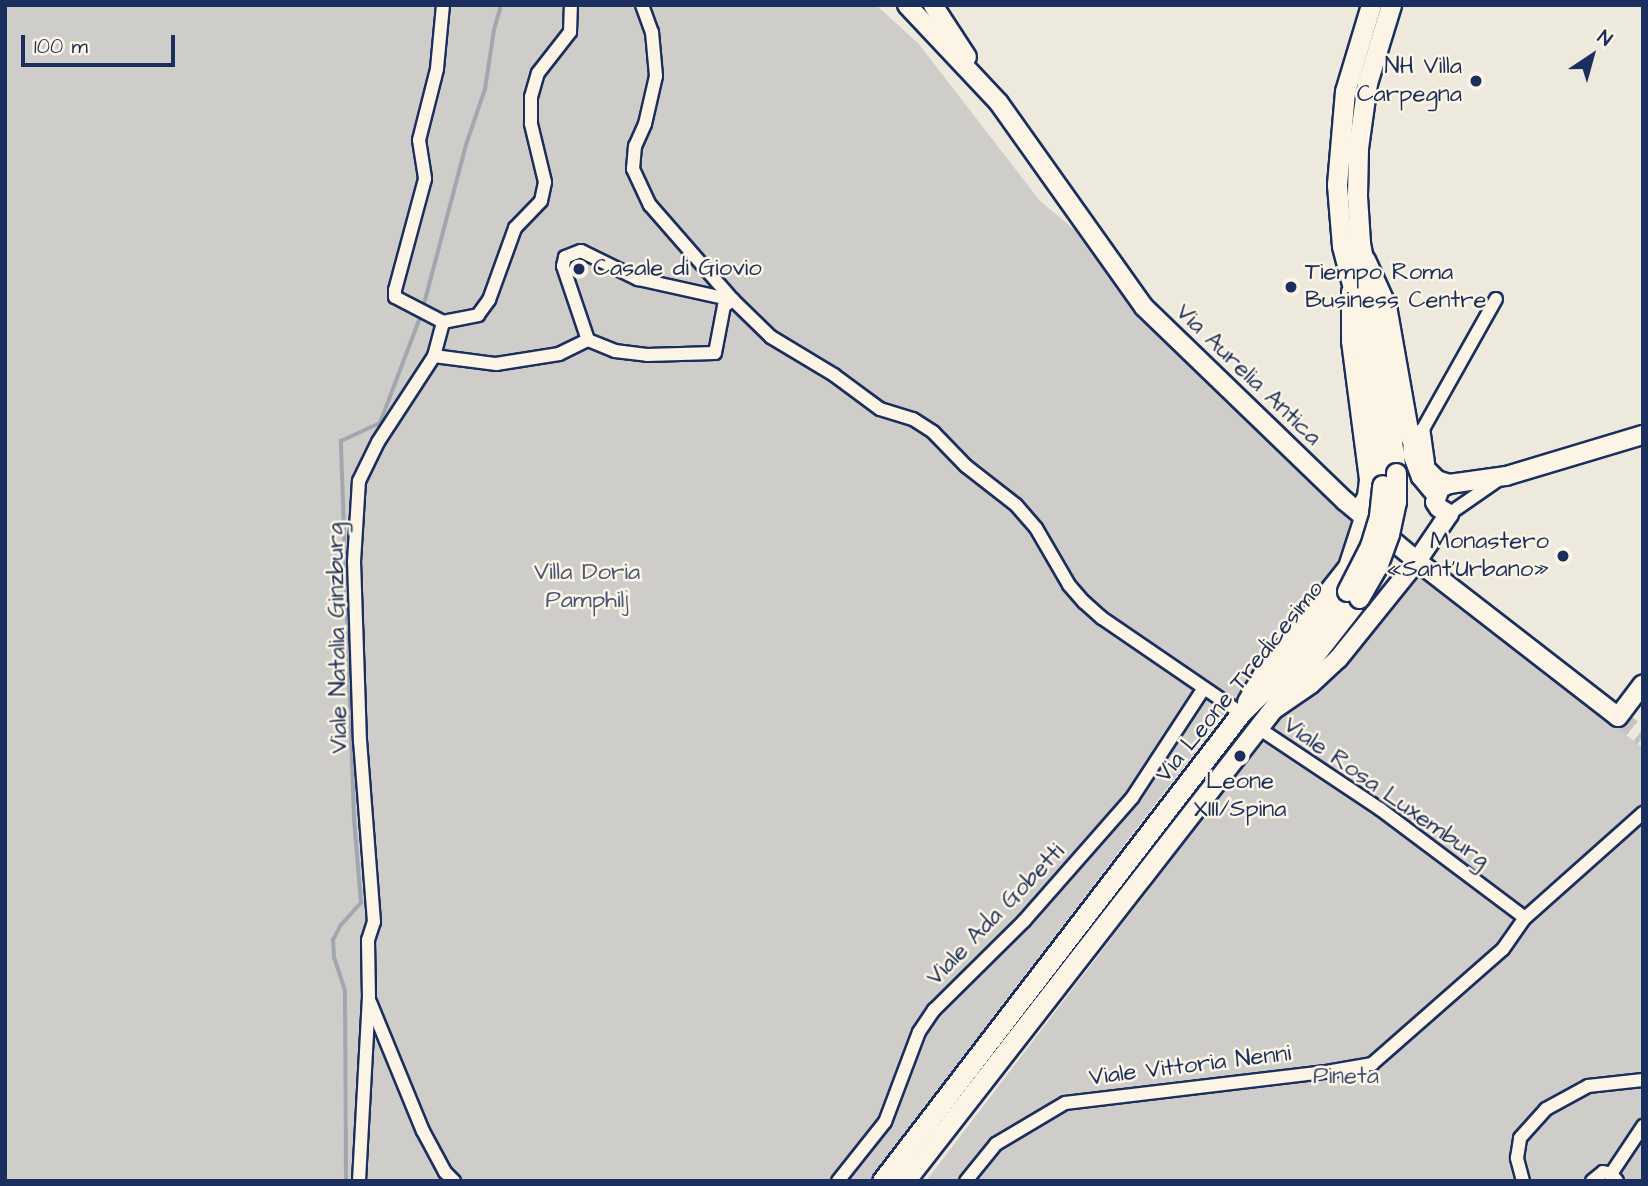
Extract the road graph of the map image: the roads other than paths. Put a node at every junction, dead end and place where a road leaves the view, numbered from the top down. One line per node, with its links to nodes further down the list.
1 (443, 5): 13 (street)
2 (571, 5): 13 (street)
3 (642, 5): 12 (street)
4 (907, 5): 8 (main road, Via Aurelia Antica)
5 (933, 5): 8 (main road)
6 (1371, 5): 10 (main road, Via Leone Tredicesimo)
7 (1391, 5): 9 (main road, Via Leone Tredicesimo)
8 (999, 103): 23 (main road, Via Aurelia Antica)
9 (1362, 253): 16 (main road); 19 (main road, Via Leone Tredicesimo)
10 (1352, 285): 19 (main road, Via Leone Tredicesimo); 23 (main road)
11 (1496, 299): 16 (street)
12 (733, 300): 14 (street); 14 (street); 27 (street)
13 (443, 322): 15 (street, Viale Natalia Ginzburg)
14 (588, 340): 15 (street)
15 (434, 356): 33 (street, Viale Natalia Ginzburg)
16 (1416, 433): 20 (main road); 21 (street)
17 (1643, 435): 18 (main road)
18 (1506, 476): 20 (main road); 22 (street)
19 (1389, 479): 25 (main road, Via Leone Tredicesimo, bridge)
20 (1450, 484): 21 (main road)
21 (1435, 498): 22 (main road)
22 (1449, 513): 24 (main road)
23 (1361, 515): 24 (main road, Via Aurelia Antica); 29 (main road)
24 (1417, 561): 26 (main road, Via Aurelia Antica); 28 (main road)
25 (1353, 594): 28 (main road, Via Leone Tredicesimo); 29 (main road, Via Leone Tredicesimo)
26 (1643, 684)
27 (1204, 688): 29 (street); 39 (street, Viale Ada Gobetti)
28 (1270, 712): 30 (main road, Via Leone Tredicesimo)
29 (1241, 713): 40 (main road, Via Leone Tredicesimo)
30 (1257, 727): 32 (street, Viale Rosa Luxemburg); 41 (main road, Via Leone Tredicesimo)
31 (1643, 813): 32 (street, Viale Vittoria Nenni)
32 (1525, 918): 42 (street, Viale Vittoria Nenni)
33 (369, 998): 37 (street, Viale Natalia Ginzburg); 38 (street)
34 (1643, 1080): 43 (street)
35 (1643, 1126): 36 (street)
36 (1615, 1173): 44 (street)
37 (359, 1181)
38 (454, 1181)
39 (838, 1181)
40 (882, 1181)
41 (905, 1181)
42 (966, 1181)
43 (1523, 1181)
44 (1592, 1181)

